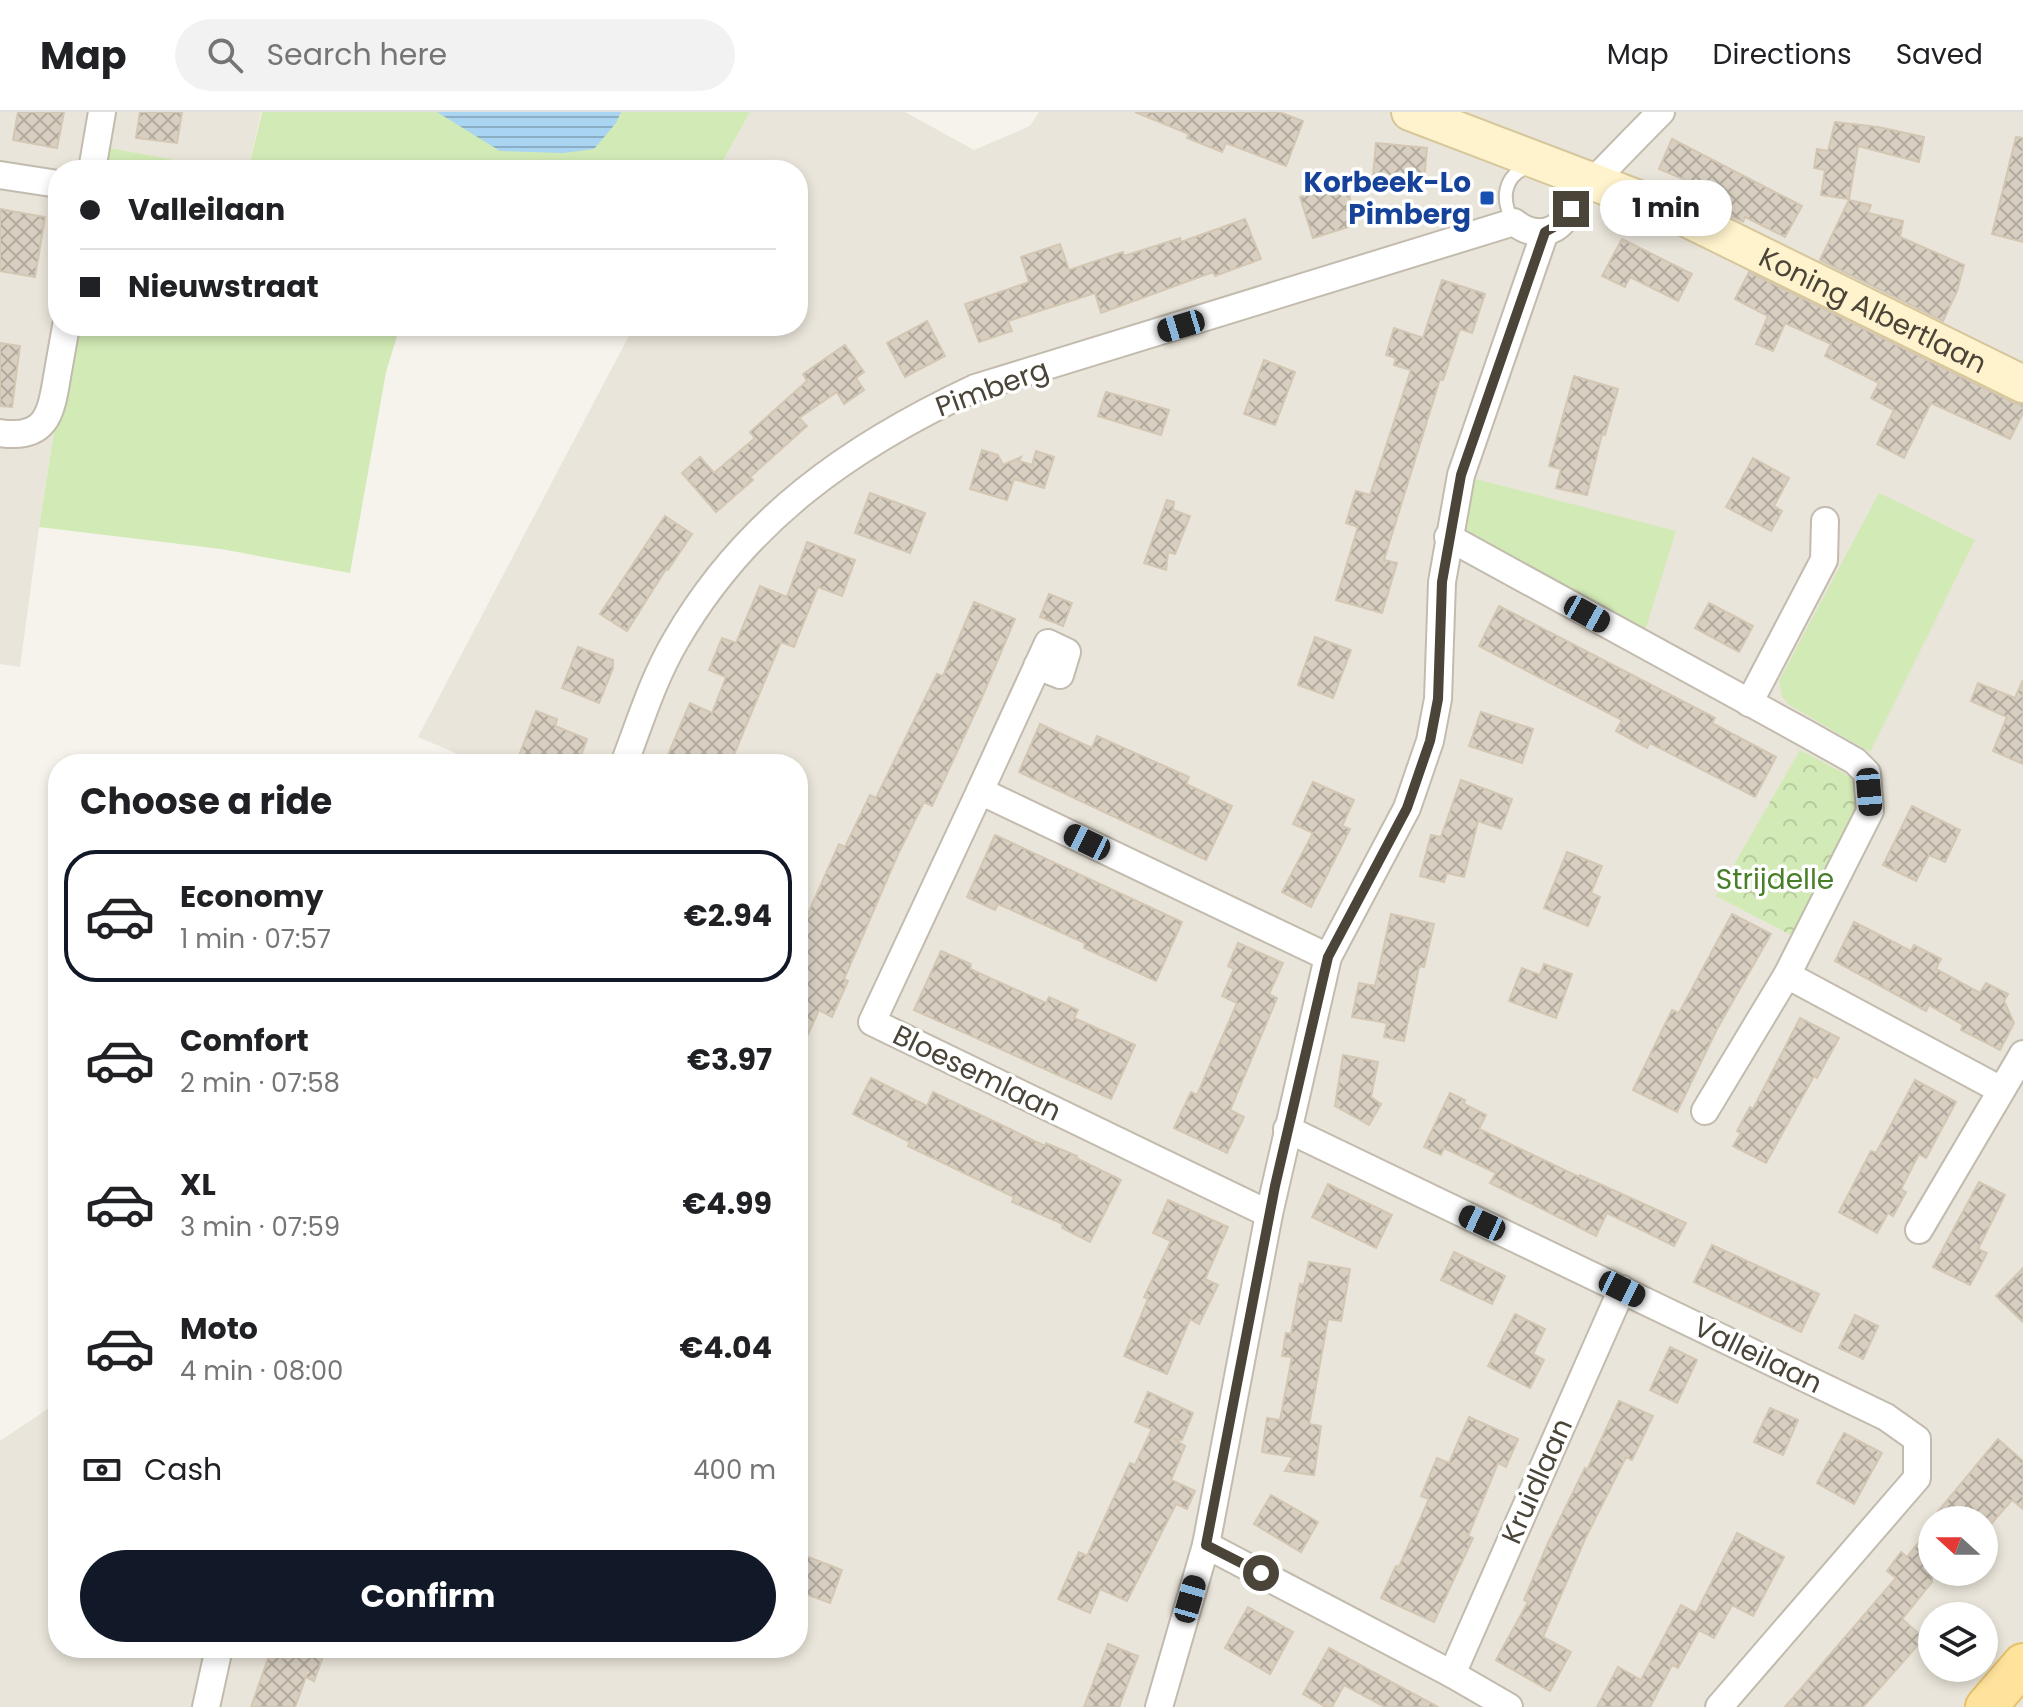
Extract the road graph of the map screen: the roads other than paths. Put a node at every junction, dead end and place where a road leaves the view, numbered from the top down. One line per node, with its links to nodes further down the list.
1 (102, 112): 4 (street)
2 (1410, 112): 5 (street, Koning Albertlaan)
3 (1661, 112): 8 (street)
4 (94, 160)
5 (1550, 166): 8 (street, Koning Albertlaan); 9 (lane)
6 (0, 175): 7 (street)
7 (48, 182)
8 (1595, 183): 10 (street); 12 (street, Koning Albertlaan)
9 (1514, 222): 10 (street); 18 (street, Pimberg)
10 (1545, 232): 15 (street)
11 (64, 336): 13 (street)
12 (2023, 384)
13 (0, 433)
14 (1825, 521): 17 (street)
15 (1448, 537): 17 (street); 20 (street)
16 (1037, 666): 19 (street, Bloesemlaan)
17 (1749, 703): 21 (street)
18 (628, 754)
19 (980, 791): 20 (street); 26 (street, Bloesemlaan)
20 (1328, 957): 25 (street)
21 (1787, 975): 23 (street); 24 (street)
22 (2023, 1054): 23 (street)
23 (2001, 1090): 27 (street)
24 (1705, 1111)
25 (1287, 1129): 26 (street); 28 (street, Valleilaan)
26 (1269, 1214): 29 (street)
27 (1919, 1230)
28 (1622, 1289): 32 (street, Kruidlaan); 36 (street, Valleilaan)
29 (1206, 1545): 32 (street); 34 (street)
30 (217, 1658): 33 (street)
31 (2023, 1664): 37 (main road)
32 (1452, 1674): 35 (street)
33 (206, 1707)
34 (1159, 1707)
35 (1509, 1707)
36 (1719, 1707)
37 (1986, 1707)

